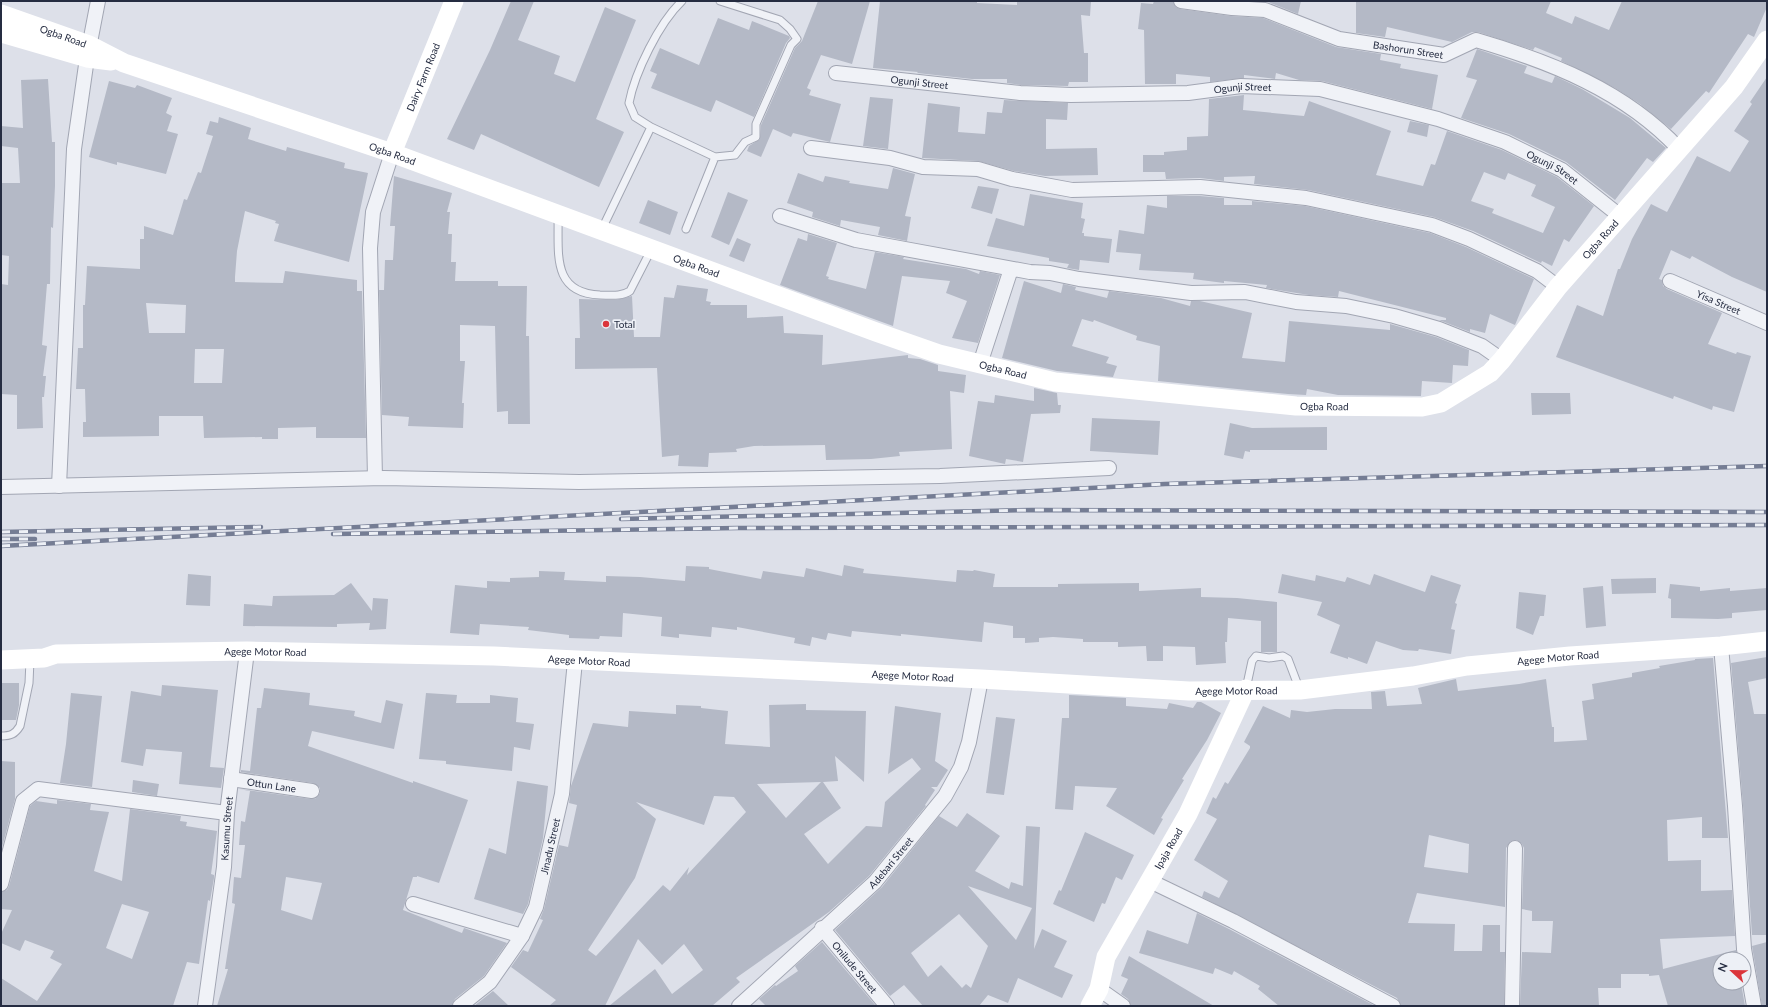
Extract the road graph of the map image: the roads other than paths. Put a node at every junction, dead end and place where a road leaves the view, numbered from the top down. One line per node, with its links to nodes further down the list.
1 (98, 1): 9 (street)
2 (454, 1): 14 (main road, Dairy Farm Road)
3 (682, 1): 11 (lane)
4 (720, 1): 15 (lane)
5 (1181, 1): 13 (street, Bashorun Street)
6 (1, 14): 9 (main road, Ogba Road)
7 (1, 32): 9 (main road, Ogba Road)
8 (1767, 40): 13 (main road, Ogba Road)
9 (88, 52): 14 (main road, Ogba Road); 30 (street)
10 (836, 73): 18 (street, Ogunji Street)
11 (651, 127): 15 (lane); 20 (lane)
12 (811, 148): 24 (street)
13 (1679, 149): 18 (main road, Ogba Road)
14 (392, 153): 16 (main road, Ogba Road); 29 (street)
15 (715, 157): 19 (lane)
16 (558, 215): 20 (main road, Ogba Road); 21 (lane)
17 (780, 216): 22 (street)
18 (1620, 216): 24 (main road, Ogba Road)
19 (686, 229)
20 (601, 231): 21 (main road, Ogba Road)
21 (651, 250): 27 (main road, Ogba Road)
22 (1011, 268): 26 (street); 27 (street)
23 (1670, 281): 25 (street, Yisa Street)
24 (1558, 286): 26 (main road, Ogba Road)
25 (1767, 323)
26 (1502, 360): 27 (main road, Ogba Road)
27 (980, 364)
28 (1109, 468): 29 (street)
29 (375, 478): 30 (street)
30 (59, 486): 31 (street)
31 (1, 487)
32 (1767, 641): 33 (main road, Agege Motor Road)
33 (1721, 646): 42 (main road, Agege Motor Road); 62 (street)
34 (1, 647): 36 (main road, Agege Motor Road)
35 (247, 651): 36 (main road, Agege Motor Road); 39 (main road, Agege Motor Road); 44 (street, Kasumu Street)
36 (56, 654): 38 (main road, Agege Motor Road)
37 (1, 660): 38 (main road, Agege Motor Road)
38 (30, 660): 43 (lane)
39 (575, 661): 40 (main road, Agege Motor Road); 52 (street, Jinadu Street)
40 (981, 679): 41 (main road, Agege Motor Road); 51 (street, Adebari Street)
41 (1246, 689): 42 (main road, Agege Motor Road); 42 (lane); 48 (main road, Ipaja Road)
42 (1300, 690)
43 (1, 736)
44 (231, 779): 45 (street, Ottun Lane); 46 (street, Kasumu Street)
45 (312, 790)
46 (227, 813): 49 (street); 54 (street, Kasumu Street)
47 (1515, 848): 61 (street)
48 (1150, 881): 53 (main road, Ipaja Road); 60 (street)
49 (1, 884)
50 (413, 904): 52 (street)
51 (822, 928): 56 (street, Adebari Street); 57 (street, Onilude Street)
52 (522, 936): 55 (street, Jinadu Street)
53 (1099, 989): 58 (main road, Ipaja Road); 59 (street)
54 (205, 1006)
55 (460, 1006)
56 (739, 1006)
57 (887, 1006)
58 (1090, 1006)
59 (1123, 1006)
60 (1393, 1006)
61 (1512, 1006)
62 (1754, 1006)

